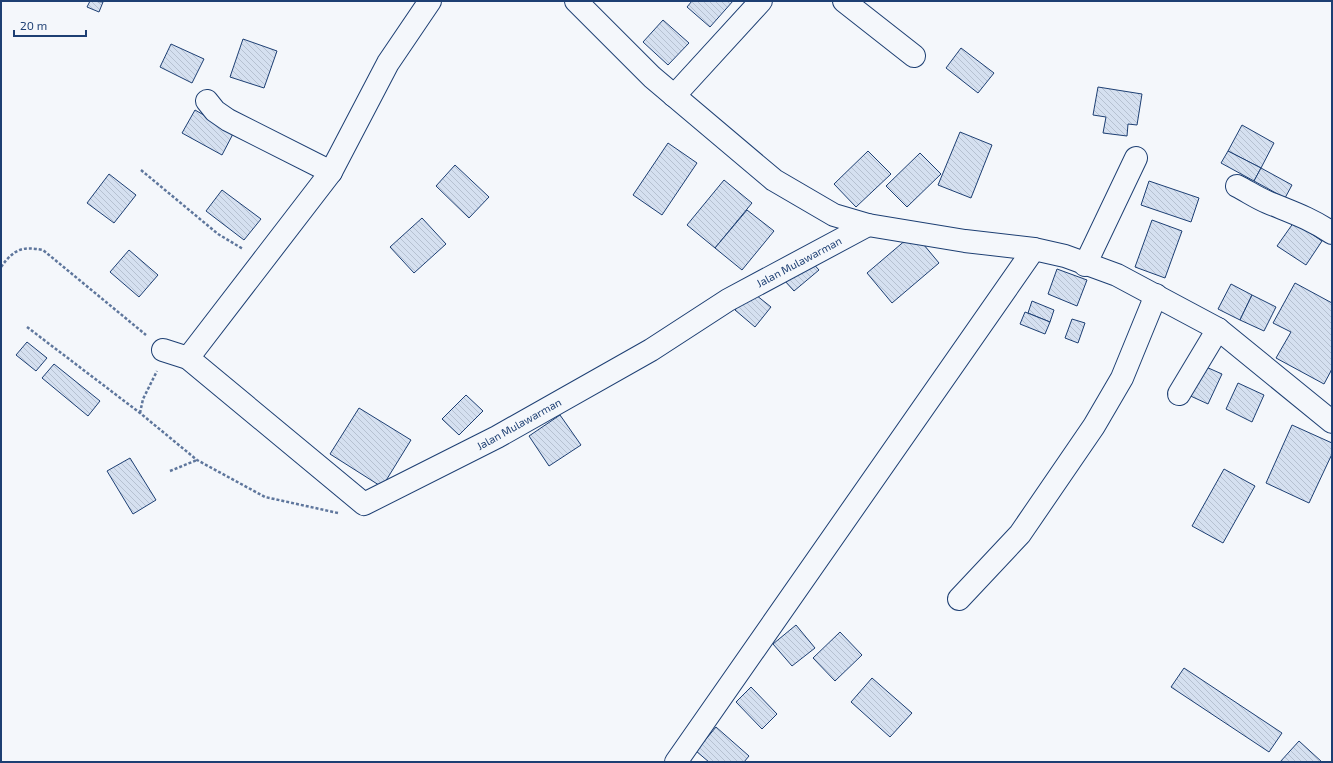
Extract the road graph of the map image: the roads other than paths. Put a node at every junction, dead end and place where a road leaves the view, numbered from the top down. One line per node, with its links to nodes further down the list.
1 (430, 1): 9 (street)
2 (576, 1): 6 (street)
3 (761, 1): 6 (street)
4 (844, 1): 5 (street)
5 (914, 56)
6 (674, 96): 11 (street)
7 (207, 101): 9 (street)
8 (1136, 158): 14 (street)
9 (331, 172): 18 (street)
10 (1237, 186): 12 (street)
11 (868, 224): 13 (street); 18 (street, Jalan Mulawarman)
12 (1332, 233)
13 (1034, 249): 14 (street); 22 (street)
14 (1085, 265): 15 (street)
15 (1156, 295): 16 (street); 21 (street)
16 (1218, 329): 19 (street); 20 (street)
17 (164, 350): 18 (street)
18 (188, 358)
19 (1179, 394)
20 (1332, 422)
21 (959, 599)
22 (676, 762)

